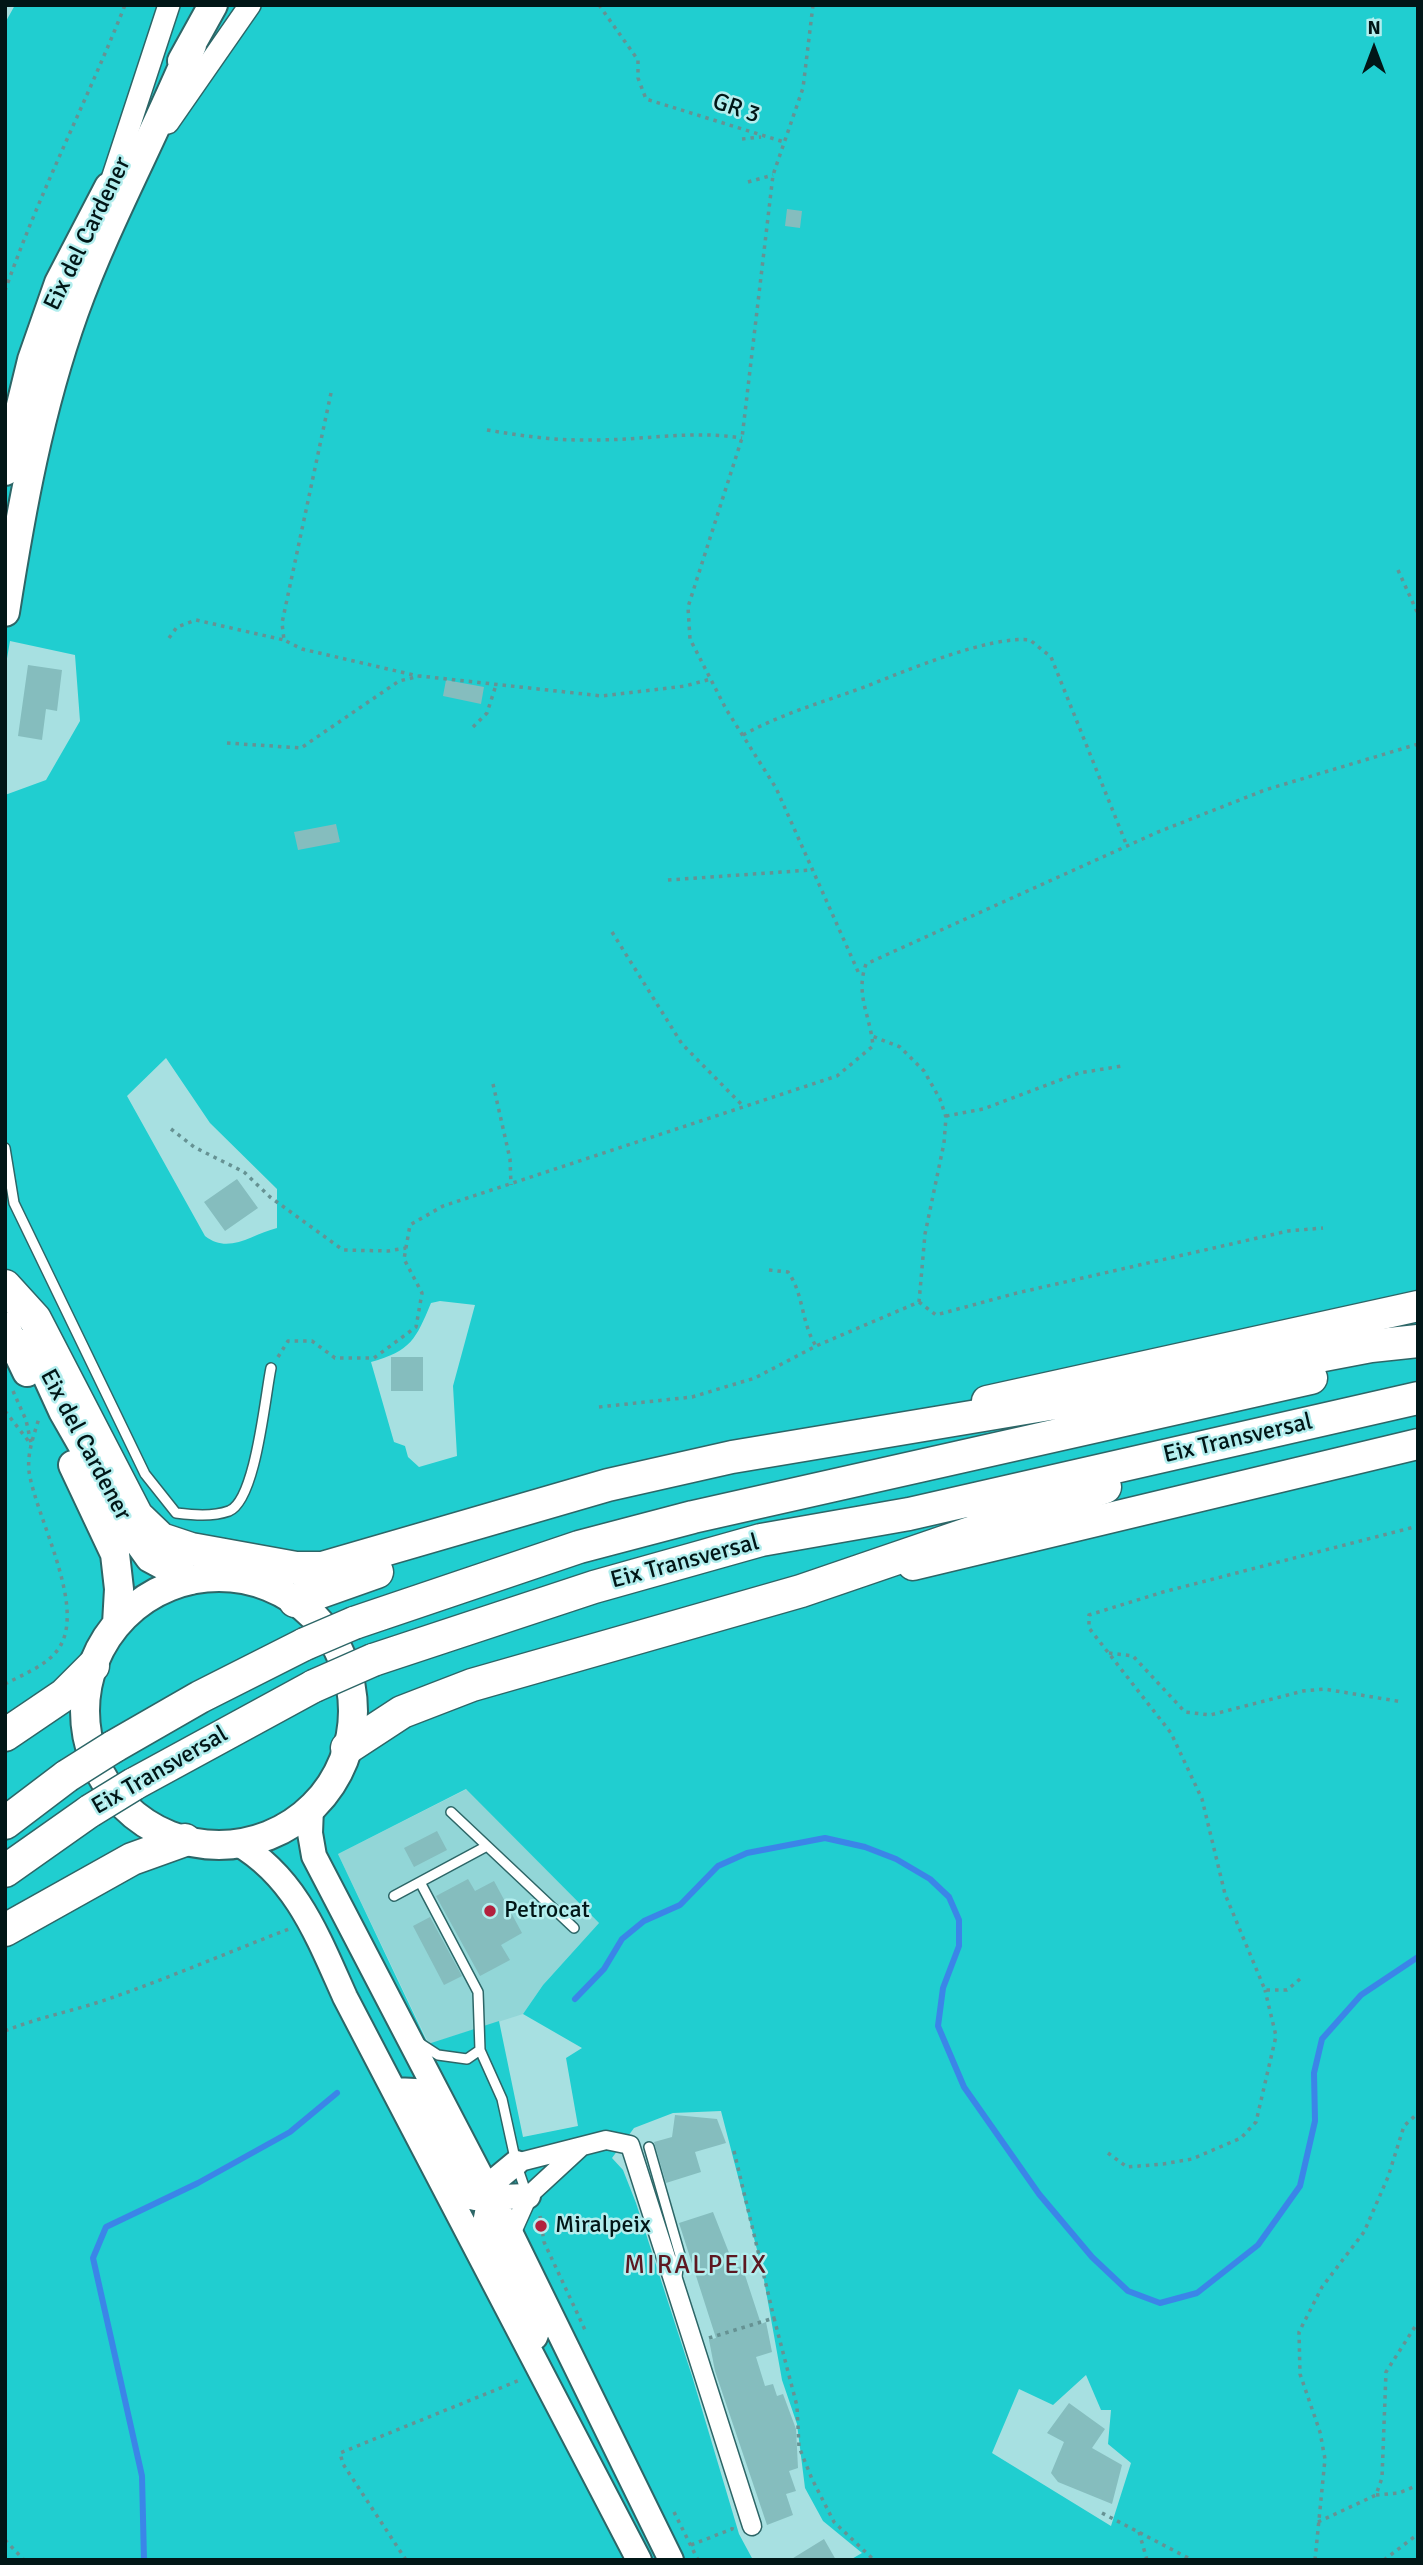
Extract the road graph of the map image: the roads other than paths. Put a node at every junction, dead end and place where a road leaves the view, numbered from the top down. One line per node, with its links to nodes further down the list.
1 (169, 5): 6 (street)
2 (213, 5): 4 (main road, Eix del Cardener)
3 (250, 5): 5 (street)
4 (192, 45): 5 (main road, Eix del Cardener); 6 (main road, Eix del Cardener)
5 (136, 168): 7 (main road, Eix del Cardener)
6 (110, 185): 8 (main road, Eix del Cardener)
7 (52, 383): 10 (main road, Eix del Cardener); 11 (main road, Eix del Cardener)
8 (9, 445): 9 (main road, Eix del Cardener)
9 (5, 471)
10 (5, 529)
11 (5, 612)
12 (5, 1147): 18 (lane)
13 (5, 1286): 23 (highway); 24 (main road, Eix del Cardener)
14 (1418, 1306): 22 (highway)
15 (5, 1326): 27 (main road, Eix del Cardener)
16 (1418, 1341): 22 (highway)
17 (1418, 1353): 33 (highway, Eix Transversal, bridge)
18 (271, 1368)
19 (1418, 1398): 20 (highway, Eix Transversal)
20 (1262, 1433): 25 (highway); 37 (highway, Eix Transversal, bridge)
21 (1418, 1444): 25 (highway)
22 (732, 1457): 23 (highway)
23 (482, 1522): 26 (highway)
24 (191, 1580): 26 (main road); 27 (main road)
25 (800, 1591): 30 (highway)
26 (295, 1601): 30 (main road)
27 (117, 1624): 28 (main road)
28 (93, 1666): 29 (highway); 34 (main road)
29 (5, 1735)
30 (347, 1748): 31 (main road)
31 (311, 1808): 35 (main road); 42 (main road)
32 (451, 1812): 36 (lane)
33 (5, 1823)
34 (185, 1840): 35 (main road); 41 (highway)
35 (237, 1843): 44 (main road)
36 (487, 1846): 38 (lane); 40 (lane)
37 (5, 1871)
38 (419, 1882): 39 (lane); 43 (lane)
39 (394, 1896)
40 (574, 1928)
41 (5, 1930)
42 (404, 2032): 43 (lane); 49 (main road)
43 (480, 2050): 47 (lane)
44 (394, 2090): 49 (main road); 52 (main road)
45 (583, 2146): 47 (street); 48 (street); 51 (street)
46 (649, 2147): 51 (lane)
47 (516, 2163): 48 (lane); 49 (main road)
48 (528, 2196): 49 (main road); 50 (street)
49 (492, 2199): 50 (main road); 52 (main road)
50 (511, 2234): 55 (main road)
51 (676, 2285): 53 (street)
52 (535, 2360): 54 (main road)
53 (752, 2526)
54 (639, 2560)
55 (671, 2560)

